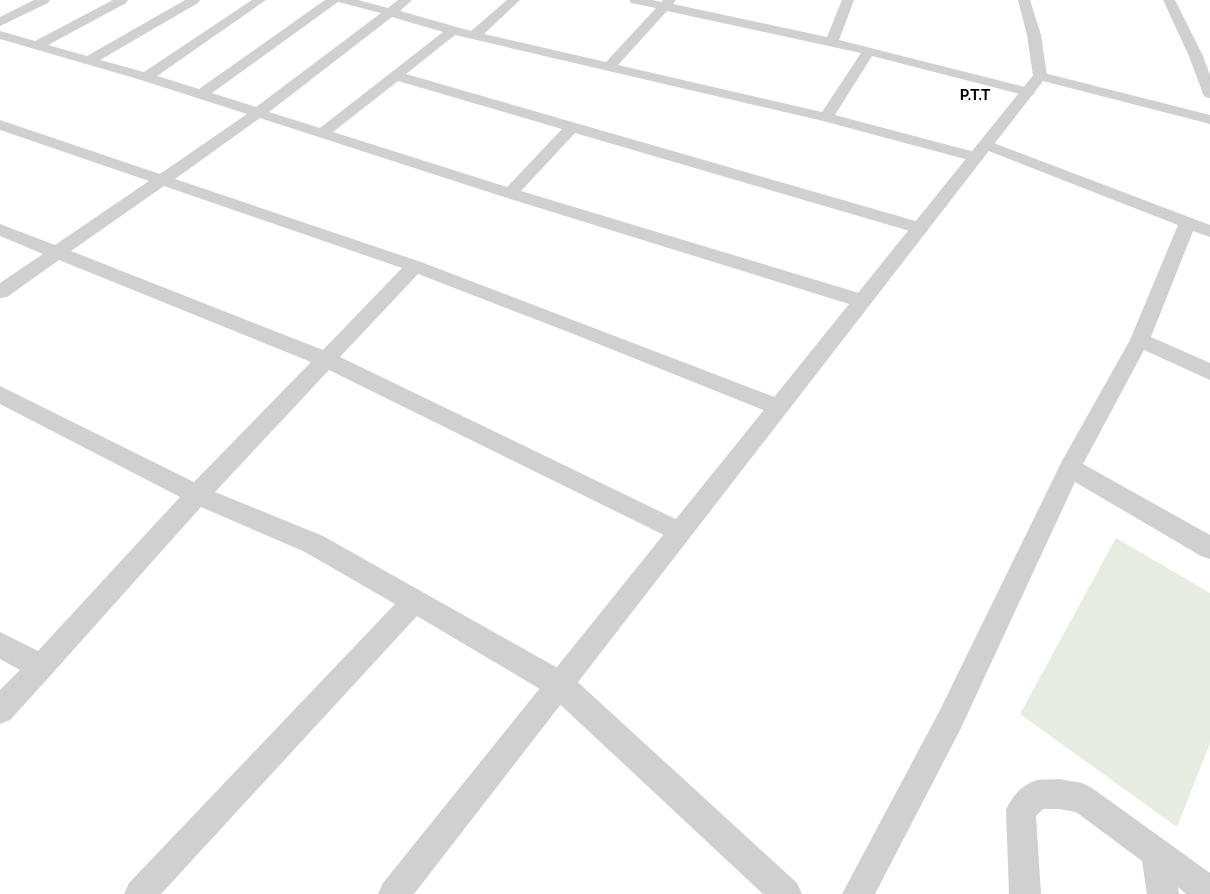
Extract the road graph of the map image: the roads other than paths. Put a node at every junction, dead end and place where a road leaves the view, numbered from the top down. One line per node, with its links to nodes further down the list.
1 (44, 0): 15 (street)
2 (122, 0): 20 (street)
3 (194, 0): 22 (street)
4 (260, 0): 25 (street)
5 (333, 0): 28 (street)
6 (343, 0): 14 (street)
7 (406, 0): 14 (street)
8 (514, 0): 18 (street)
9 (635, 0): 13 (street)
10 (848, 0): 19 (street)
11 (1024, 0): 26 (street)
12 (1169, 0): 27 (street)
13 (667, 3): 19 (street); 23 (street)
14 (390, 12): 16 (street); 29 (street)
15 (0, 22)
16 (454, 31): 18 (street); 24 (street)
17 (0, 35): 20 (street)
18 (474, 36): 23 (street)
19 (832, 42): 21 (street)
20 (37, 45): 22 (street)
21 (869, 51): 26 (street); 30 (street)
22 (90, 60): 25 (street)
23 (610, 66): 30 (street)
24 (396, 76): 33 (street); 34 (street)
25 (146, 77): 28 (street)
26 (1034, 84): 31 (street); 35 (street)
27 (1210, 94)
28 (200, 95): 29 (street)
29 (257, 114): 34 (street); 36 (street)
30 (826, 117): 35 (street)
31 (1210, 120)
32 (0, 125): 36 (street)
33 (573, 126): 37 (street); 39 (street)
34 (321, 134): 37 (street)
35 (981, 151): 38 (street); 39 (street)
36 (161, 180): 42 (street); 43 (street)
37 (510, 193): 45 (street)
38 (1188, 222): 41 (street); 46 (street)
39 (920, 228): 45 (street)
40 (0, 230): 42 (street)
41 (1210, 231)
42 (55, 252): 44 (street); 47 (street)
43 (415, 266): 47 (street); 50 (street)
44 (0, 292)
45 (862, 301): 50 (street)
46 (1140, 340): 48 (street); 51 (street)
47 (325, 359): 52 (street); 53 (street)
48 (1210, 372)
49 (0, 394): 52 (street)
50 (778, 407): 53 (street)
51 (1070, 468): 54 (street); 65 (street)
52 (197, 495): 55 (street); 57 (street)
53 (680, 532): 58 (street)
54 (1210, 548)
55 (414, 601): 58 (street); 63 (street)
56 (0, 645): 57 (street)
57 (41, 667): 59 (street)
58 (560, 685): 61 (street); 64 (street)
59 (0, 710)
60 (1156, 852): 62 (street); 66 (street); 67 (street)
61 (773, 889)
62 (1210, 892)
63 (140, 894)
64 (394, 894)
65 (858, 894)
66 (1025, 894)
67 (1163, 894)

